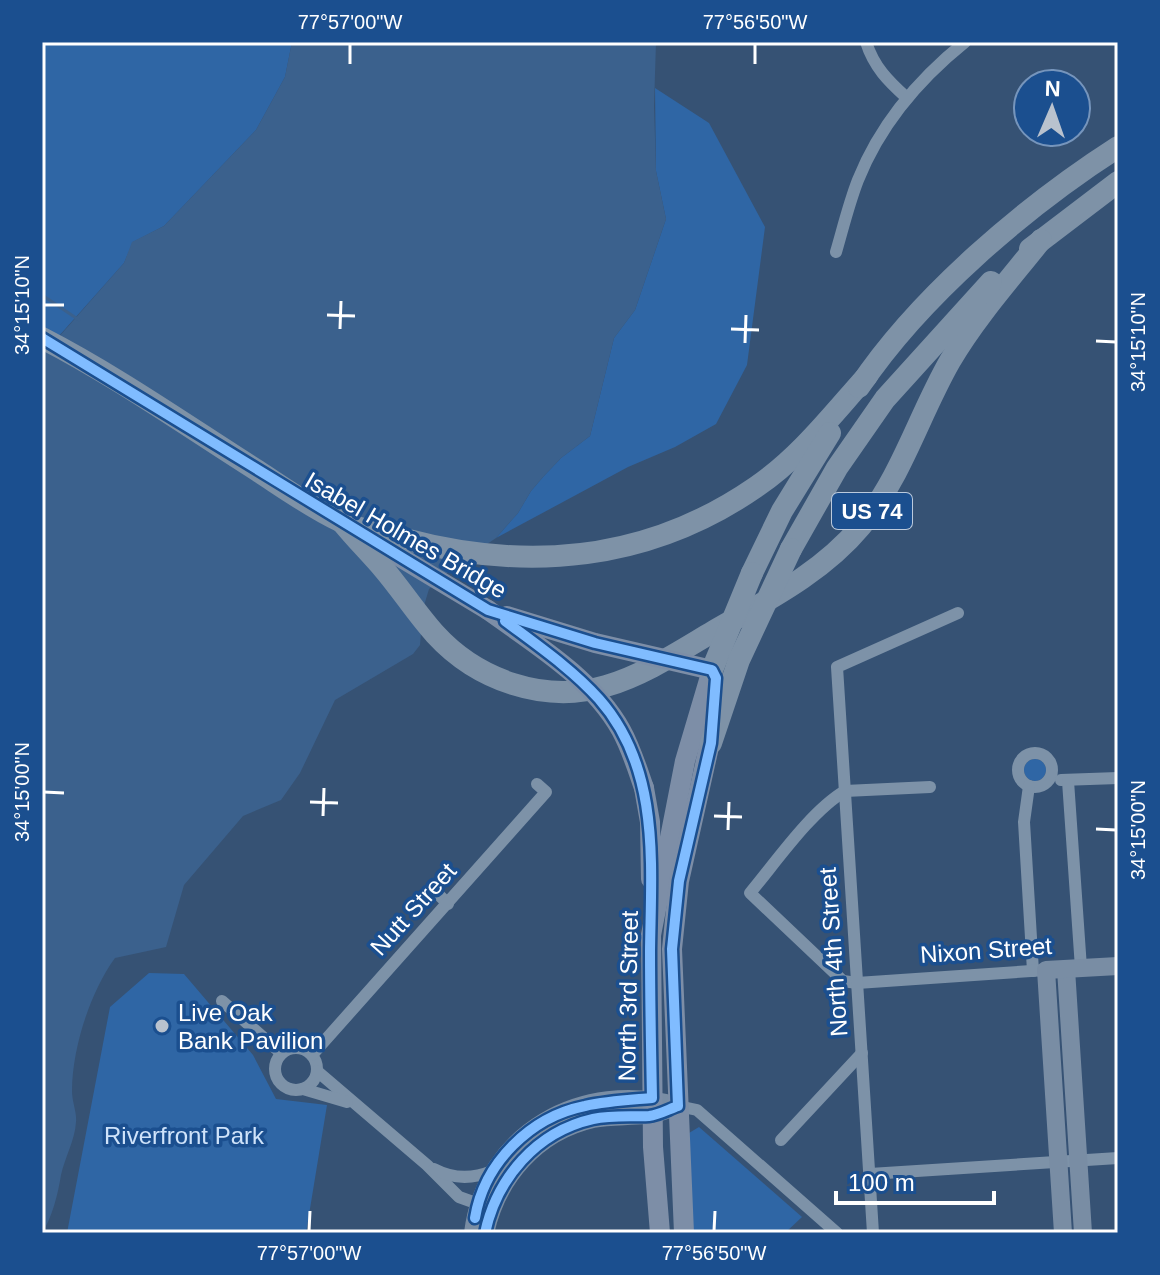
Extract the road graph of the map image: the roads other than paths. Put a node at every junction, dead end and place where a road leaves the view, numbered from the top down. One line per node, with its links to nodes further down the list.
1 (866, 42): 3 (street)
2 (965, 42): 3 (street)
3 (907, 98): 7 (street)
4 (1118, 147): 9 (highway, US 74)
5 (1118, 182): 6 (highway, US 74)
6 (1041, 240): 10 (highway, US 74); 14 (highway, bridge)
7 (836, 252)
8 (42, 338): 10 (highway, Isabel Holmes Bridge / US 74)
9 (867, 376): 10 (highway, US 74); 13 (highway, bridge)
10 (342, 522): 11 (main road, Isabel Holmes Bridge / US 74)
11 (488, 610): 13 (main road, Isabel Holmes Bridge, bridge); 25 (main road, bridge)
12 (958, 613): 22 (street, North 4th Street)
13 (712, 670): 14 (main road, bridge); 25 (main road, North 3rd Street)
14 (711, 743): 37 (main road, North 3rd Street)
15 (1050, 777): 18 (street); 19 (street); 19 (street)
16 (1118, 778): 18 (street)
17 (1005, 781): 19 (street)
18 (1068, 781): 27 (street)
19 (1024, 782): 28 (street)
20 (930, 787): 22 (street)
21 (542, 788): 24 (street, Nutt Street)
22 (845, 791): 29 (street, North 4th Street); 29 (street)
23 (435, 891): 24 (street)
24 (448, 904): 33 (street, Nutt Street)
25 (651, 935): 38 (main road, North 3rd Street)
26 (1118, 966): 27 (street, Nixon Street)
27 (1074, 968): 28 (street, Nixon Street); 41 (street)
28 (1040, 970): 29 (street, Nixon Street); 42 (street)
29 (857, 983): 32 (street, North 4th Street)
30 (222, 1001): 31 (street)
31 (281, 1053): 33 (street); 35 (street)
32 (862, 1053): 39 (street); 45 (street, North 4th Street)
33 (312, 1055): 34 (street)
34 (317, 1071): 35 (street); 36 (street)
35 (303, 1089): 36 (street)
36 (354, 1104): 43 (street)
37 (678, 1106): 38 (street); 50 (main road, North 3rd Street); 51 (street)
38 (652, 1107): 44 (street); 46 (street); 49 (main road, North 3rd Street)
39 (781, 1140)
40 (1118, 1158): 41 (street)
41 (1078, 1161): 42 (street); 54 (street)
42 (1058, 1162): 45 (street); 53 (street)
43 (427, 1165): 44 (street); 46 (street)
44 (492, 1171): 46 (street)
45 (870, 1174): 52 (street, North 4th Street)
46 (484, 1207): 47 (street); 48 (street)
47 (473, 1233)
48 (485, 1233)
49 (660, 1233)
50 (684, 1233)
51 (837, 1233)
52 (873, 1233)
53 (1063, 1233)
54 (1083, 1233)

